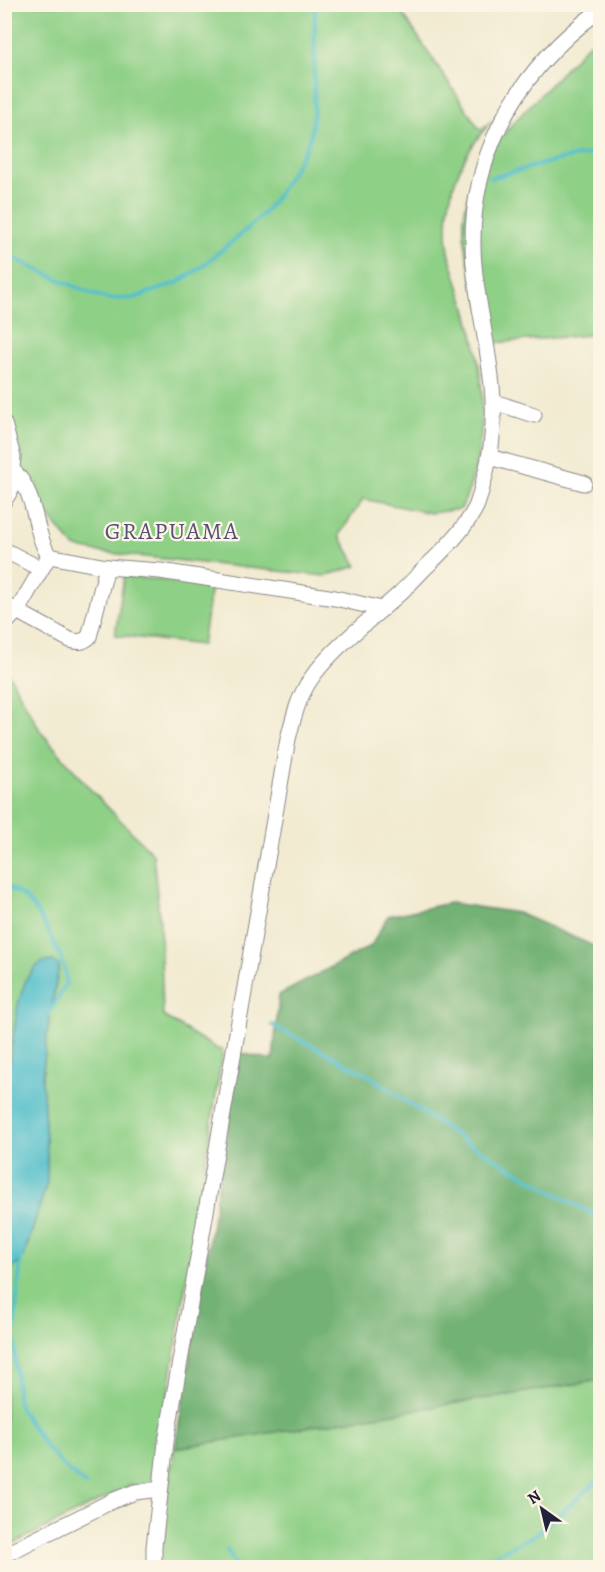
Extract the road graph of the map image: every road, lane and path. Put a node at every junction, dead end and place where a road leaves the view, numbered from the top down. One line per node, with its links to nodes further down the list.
1 (600, 10): 2 (street)
2 (494, 402): 3 (street); 5 (street)
3 (534, 415)
4 (4, 424): 6 (street)
5 (489, 458): 7 (street); 13 (street)
6 (12, 470): 8 (street); 10 (street)
7 (584, 483)
8 (4, 501)
9 (4, 550): 10 (street)
10 (45, 562): 11 (street); 12 (street)
11 (107, 567): 12 (street); 13 (street)
12 (11, 608): 14 (street)
13 (382, 609): 15 (street)
14 (4, 625)
15 (160, 1489): 16 (street); 17 (street)
16 (4, 1555)
17 (154, 1568)

